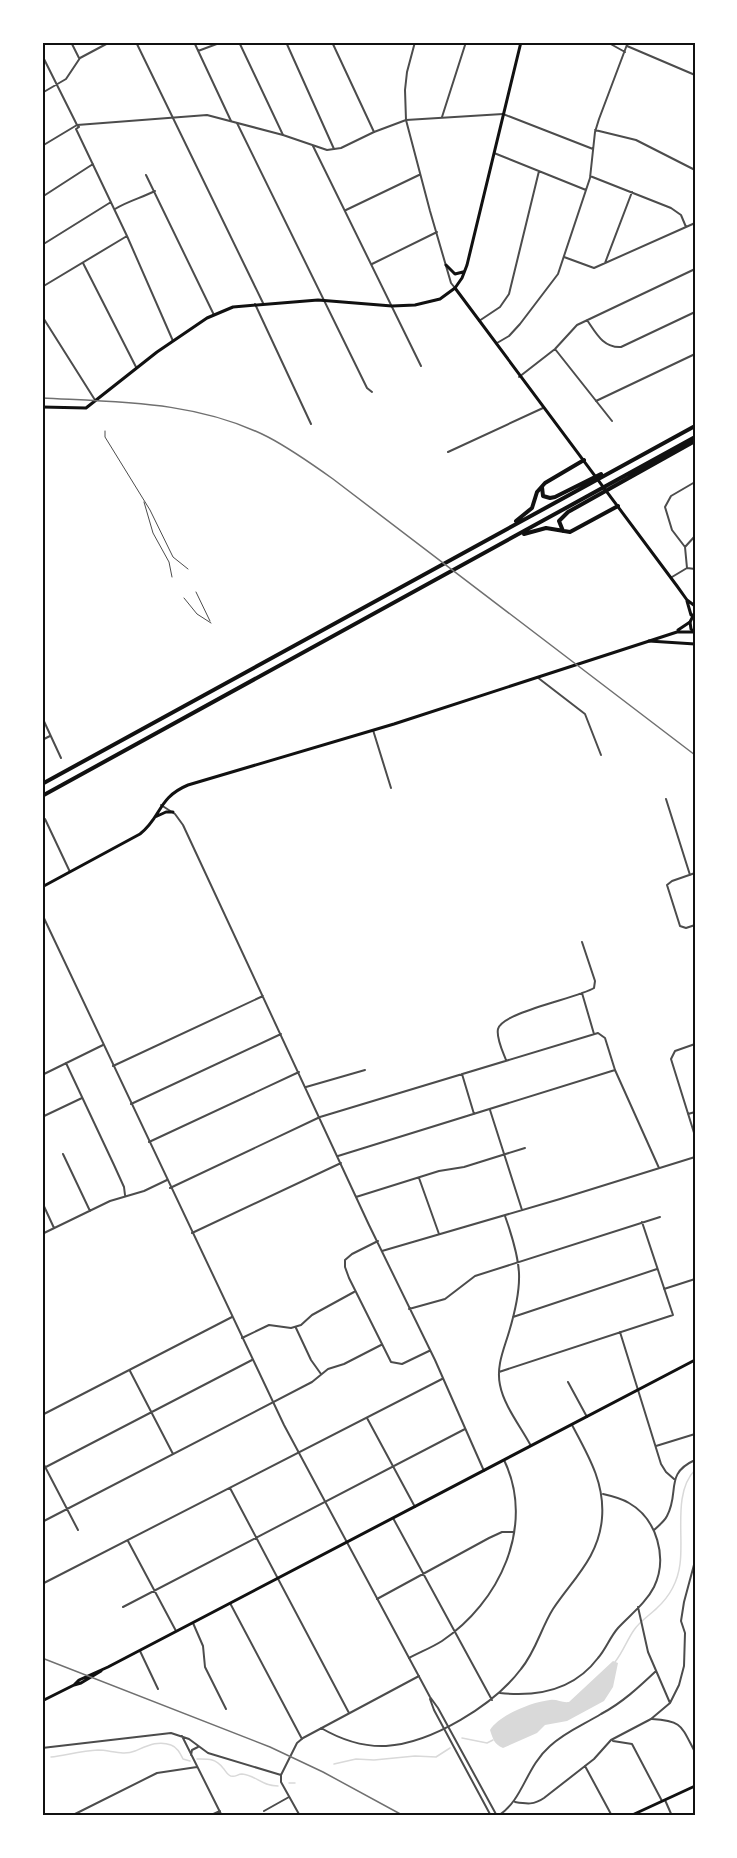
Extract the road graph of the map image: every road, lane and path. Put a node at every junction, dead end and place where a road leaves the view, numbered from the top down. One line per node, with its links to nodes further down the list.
1 (71, 42): 18 (street)
2 (110, 42): 18 (street)
3 (136, 42): 23 (street)
4 (194, 42): 15 (street)
5 (222, 42): 15 (street)
6 (239, 42): 31 (street)
7 (286, 42): 34 (street)
8 (332, 42): 30 (street)
9 (415, 42): 25 (street)
10 (466, 42): 24 (street)
11 (521, 42): 22 (main road)
12 (607, 42): 16 (street)
13 (628, 42): 14 (street)
14 (627, 46): 16 (street); 19 (street)
15 (198, 51): 26 (street)
16 (625, 52): 29 (street)
17 (42, 55): 20 (street)
18 (79, 59): 20 (street)
19 (695, 75)
20 (56, 84): 21 (street); 28 (street)
21 (42, 93)
22 (503, 114): 24 (street); 35 (street); 36 (main road)
23 (172, 117): 26 (street); 28 (street); 65 (street)
24 (442, 117): 25 (street)
25 (406, 120): 30 (street); 41 (street)
26 (231, 121): 27 (street)
27 (237, 123): 31 (street); 64 (street)
28 (78, 124): 32 (street); 37 (street)
29 (595, 130): 35 (street); 38 (street)
30 (374, 132): 34 (street)
31 (283, 135): 33 (street)
32 (42, 146)
33 (313, 146): 34 (street); 49 (street)
34 (334, 149)
35 (593, 149): 42 (street)
36 (494, 153): 39 (street); 61 (main road)
37 (93, 164): 46 (street); 47 (street)
38 (695, 170)
39 (539, 171): 43 (street); 72 (street)
40 (146, 175): 44 (street)
41 (420, 175): 49 (street); 52 (street)
42 (590, 176): 43 (street); 45 (street)
43 (586, 190): 55 (street)
44 (154, 191): 48 (street); 69 (street)
45 (632, 192): 51 (street); 58 (street)
46 (42, 197)
47 (111, 202): 48 (street); 54 (street)
48 (115, 209): 53 (street)
49 (346, 210): 57 (street)
50 (695, 223): 51 (street)
51 (686, 227): 58 (street)
52 (437, 232): 57 (street); 59 (street)
53 (127, 236): 56 (street); 73 (street)
54 (42, 245)
55 (564, 257): 58 (street); 74 (street)
56 (82, 263): 62 (street); 78 (street)
57 (372, 264): 67 (street)
58 (605, 264)
59 (446, 265): 61 (main road); 63 (street)
60 (695, 269): 71 (street)
61 (465, 272): 63 (main road)
62 (42, 287)
63 (455, 288): 67 (main road); 72 (main road)
64 (324, 300): 65 (main road); 67 (main road); 80 (street)
65 (263, 303): 66 (main road)
66 (255, 304): 69 (main road); 86 (street)
67 (392, 306): 77 (street)
68 (695, 312): 71 (street)
69 (214, 315): 73 (main road)
70 (42, 316): 81 (street)
71 (587, 320): 75 (street)
72 (479, 321): 74 (main road)
73 (173, 341): 78 (main road)
74 (496, 344): 79 (main road)
75 (555, 349): 79 (street); 82 (street)
76 (695, 354): 82 (street)
77 (421, 366)
78 (136, 368): 81 (main road)
79 (519, 377): 84 (main road)
80 (372, 392)
81 (95, 401): 83 (main road)
82 (596, 401): 85 (street)
83 (42, 407)
84 (543, 408): 90 (street); 91 (main road)
85 (612, 421)
86 (311, 424)
87 (695, 426): 92 (highway)
88 (105, 431): 96 (lane)
89 (695, 439): 95 (highway)
90 (448, 452)
91 (584, 460): 94 (highway); 97 (main road)
92 (594, 479): 94 (highway); 98 (highway)
93 (695, 482): 102 (street)
94 (542, 486): 98 (highway)
95 (602, 491): 99 (highway); 101 (highway)
96 (143, 500): 104 (lane); 106 (lane)
97 (618, 506): 99 (highway); 107 (main road)
98 (503, 531): 127 (highway)
99 (563, 531): 101 (highway)
100 (695, 536): 102 (street)
101 (512, 538): 129 (highway)
102 (685, 547): 103 (street)
103 (687, 568): 105 (street); 107 (street)
104 (188, 569)
105 (695, 569)
106 (172, 577)
107 (670, 578): 110 (main road)
108 (196, 592): 109 (lane)
109 (184, 598)
110 (687, 600): 111 (main road); 112 (main road); 114 (main road)
111 (695, 602)
112 (695, 606)
113 (695, 612): 114 (main road)
114 (691, 616): 115 (main road)
115 (690, 622): 116 (main road); 117 (main road)
116 (677, 632): 117 (main road); 118 (main road)
117 (694, 632)
118 (649, 641): 119 (main road); 120 (main road)
119 (695, 644)
120 (537, 677): 122 (main road); 125 (street)
121 (42, 717): 123 (street)
122 (373, 730): 128 (street); 131 (main road)
123 (51, 736): 124 (street); 126 (street)
124 (42, 740)
125 (602, 755)
126 (61, 758)
127 (42, 784)
128 (391, 788)
129 (42, 796)
130 (666, 799): 137 (street)
131 (161, 804): 132 (street); 133 (main road)
132 (173, 813): 133 (main road); 143 (street)
133 (154, 818): 135 (main road)
134 (45, 819): 135 (street)
135 (70, 872): 138 (main road)
136 (695, 873): 137 (street)
137 (690, 875): 140 (street)
138 (42, 887)
139 (42, 914): 147 (street)
140 (695, 925)
141 (582, 942): 142 (street)
142 (582, 993): 145 (street); 148 (street)
143 (263, 996): 144 (street); 150 (street)
144 (281, 1034): 153 (street); 158 (street)
145 (594, 1034): 148 (street); 152 (street)
146 (695, 1044): 162 (street)
147 (103, 1045): 149 (street); 150 (street)
148 (506, 1060): 155 (street)
149 (66, 1063): 154 (street); 157 (street)
150 (113, 1066): 158 (street)
151 (365, 1070): 156 (street)
152 (615, 1070): 159 (street); 173 (street)
153 (299, 1072): 156 (street); 166 (street)
154 (42, 1074)
155 (462, 1074): 161 (street); 164 (street)
156 (306, 1087): 164 (street)
157 (82, 1098): 163 (street); 177 (street)
158 (131, 1104): 166 (street)
159 (490, 1109): 161 (street); 169 (street)
160 (695, 1112): 162 (street)
161 (474, 1114): 170 (street)
162 (688, 1114): 165 (street)
163 (42, 1117)
164 (320, 1117): 170 (street); 176 (street)
165 (695, 1136)
166 (149, 1142): 175 (street)
167 (525, 1148): 169 (street)
168 (63, 1154): 181 (street)
169 (505, 1155): 174 (street); 180 (street)
170 (338, 1156): 172 (street)
171 (695, 1157): 173 (street)
172 (341, 1162): 178 (street); 186 (street)
173 (659, 1168): 180 (street)
174 (419, 1177): 178 (street); 188 (street)
175 (167, 1180): 176 (street); 177 (street)
176 (170, 1188): 186 (street)
177 (125, 1195): 181 (street)
178 (356, 1197): 189 (street)
179 (42, 1202): 185 (street)
180 (522, 1210): 182 (street)
181 (90, 1211): 185 (street)
182 (505, 1215): 188 (street); 191 (street)
183 (660, 1217): 184 (street)
184 (642, 1222): 191 (street); 192 (street)
185 (54, 1228): 187 (street)
186 (192, 1233): 197 (street)
187 (42, 1234)
188 (439, 1234): 190 (street)
189 (378, 1241): 190 (street); 195 (street)
190 (382, 1251): 196 (street)
191 (519, 1263): 196 (street); 198 (street)
192 (657, 1269): 194 (street); 198 (street)
193 (695, 1279): 194 (street)
194 (664, 1289): 200 (street)
195 (356, 1292): 199 (street); 202 (street)
196 (409, 1309): 203 (street)
197 (232, 1317): 201 (street); 206 (street)
198 (513, 1317): 207 (street)
199 (296, 1328): 201 (street); 208 (street)
200 (620, 1332): 207 (street); 211 (street)
201 (242, 1338): 204 (street)
202 (381, 1345): 203 (street); 208 (street)
203 (429, 1350): 209 (street)
204 (252, 1360): 212 (street); 213 (street)
205 (695, 1360): 211 (main road)
206 (129, 1371): 213 (street); 214 (street)
207 (499, 1372): 220 (street)
208 (321, 1374): 212 (street)
209 (442, 1379): 216 (street); 218 (street)
210 (568, 1382): 215 (street)
211 (639, 1390): 215 (main road); 221 (street)
212 (273, 1402): 222 (street); 223 (street)
213 (151, 1412): 223 (street); 228 (street)
214 (42, 1415)
215 (587, 1417): 217 (main road)
216 (367, 1418): 222 (street); 227 (street)
217 (572, 1425): 220 (main road); 232 (street)
218 (465, 1429): 227 (street); 229 (street)
219 (695, 1434): 221 (street)
220 (531, 1446): 224 (main road)
221 (656, 1446): 230 (street)
222 (299, 1453): 231 (street); 233 (street)
223 (173, 1454): 235 (street)
224 (504, 1460): 229 (main road); 240 (street)
225 (695, 1460): 230 (street)
226 (42, 1461): 228 (street)
227 (393, 1466): 233 (street); 234 (street)
228 (43, 1468): 235 (street)
229 (484, 1471): 234 (main road)
230 (674, 1479): 239 (street)
231 (230, 1488): 241 (street); 242 (street)
232 (602, 1494): 239 (street); 261 (street)
233 (325, 1502): 241 (street); 243 (street)
234 (415, 1507): 236 (main road)
235 (66, 1509): 237 (street); 238 (street)
236 (393, 1518): 243 (main road); 245 (street)
237 (42, 1522)
238 (78, 1530)
239 (653, 1530): 252 (street)
240 (514, 1532): 245 (street); 254 (street)
241 (257, 1538): 246 (street); 248 (street)
242 (128, 1540): 247 (street); 248 (street)
243 (346, 1542): 246 (main road); 249 (street)
244 (695, 1565): 265 (street)
245 (423, 1574): 249 (street); 254 (street)
246 (278, 1578): 250 (main road); 267 (street)
247 (42, 1584)
248 (155, 1591): 251 (street); 255 (street)
249 (377, 1599): 257 (street)
250 (230, 1603): 253 (main road); 273 (street)
251 (123, 1607)
252 (638, 1607): 258 (street); 261 (street)
253 (193, 1623): 255 (main road); 266 (street)
254 (455, 1631): 257 (street); 264 (street)
255 (176, 1632): 256 (main road)
256 (139, 1651): 260 (street); 263 (main road)
257 (409, 1658): 259 (street)
258 (656, 1671): 265 (street); 285 (street)
259 (418, 1676): 262 (street); 267 (street)
260 (158, 1689)
261 (500, 1693): 264 (street)
262 (430, 1696): 269 (street); 271 (street)
263 (42, 1701)
264 (492, 1701): 269 (street)
265 (670, 1703): 268 (street)
266 (226, 1709)
267 (349, 1713): 270 (street)
268 (651, 1719): 274 (street); 277 (street)
269 (448, 1725): 271 (street); 293 (street)
270 (321, 1728): 271 (street); 273 (street)
271 (443, 1728): 292 (street)
272 (182, 1736): 275 (street); 276 (street); 278 (street)
273 (302, 1739): 281 (street)
274 (611, 1740): 279 (street); 284 (street)
275 (198, 1747): 278 (street); 281 (street)
276 (42, 1748)
277 (695, 1752)
278 (191, 1755): 280 (street)
279 (585, 1765): 285 (street); 294 (street)
280 (197, 1767): 287 (street); 288 (street)
281 (281, 1775): 283 (street)
282 (695, 1786): 284 (main road)
283 (289, 1797): 286 (street); 291 (street)
284 (663, 1801): 295 (main road); 296 (street)
285 (515, 1802): 293 (street)
286 (264, 1810)
287 (220, 1811): 289 (street); 290 (street)
288 (71, 1816)
289 (210, 1816)
290 (222, 1816)
291 (300, 1816)
292 (491, 1816)
293 (498, 1816)
294 (612, 1816)
295 (630, 1816)
296 (672, 1816)

